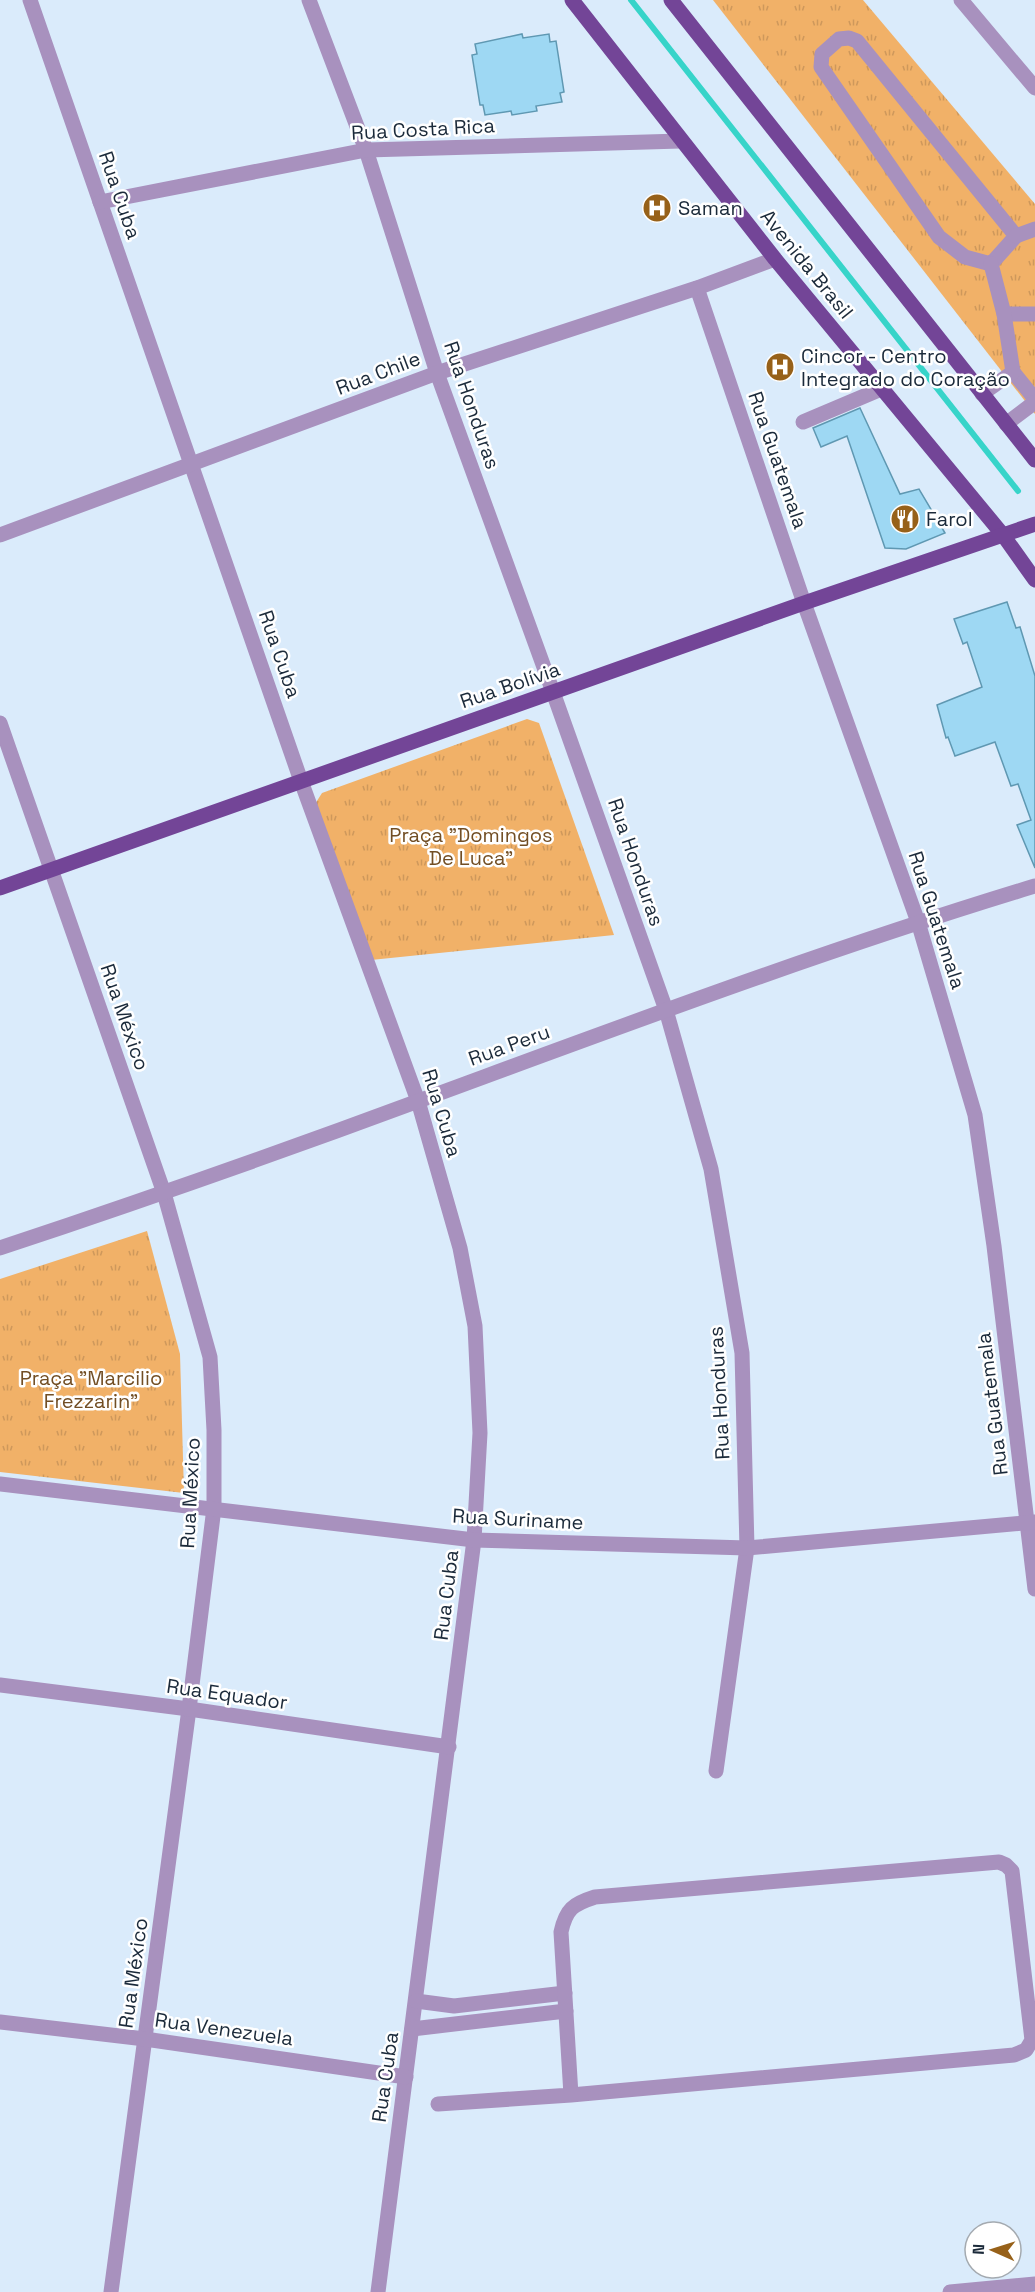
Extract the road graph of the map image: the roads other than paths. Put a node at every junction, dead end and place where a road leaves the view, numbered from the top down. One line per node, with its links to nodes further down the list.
1 (30, 0): 9 (street, Rua Cuba)
2 (309, 0): 8 (street, Rua Honduras)
3 (572, 0): 7 (main road, Avenida Brasil)
4 (672, 0): 20 (main road)
5 (961, 0): 6 (street)
6 (1035, 88)
7 (681, 141): 8 (street, Rua Costa Rica); 12 (main road, Avenida Brasil)
8 (366, 150): 9 (street, Rua Costa Rica); 18 (street, Rua Honduras)
9 (100, 202): 25 (street, Rua Cuba)
10 (1035, 229): 11 (street)
11 (1016, 236): 13 (street); 13 (street)
12 (775, 259): 14 (street, Rua Chile); 19 (main road, Avenida Brasil)
13 (991, 264): 15 (street)
14 (697, 288): 18 (street, Rua Chile); 30 (street, Rua Guatemala)
15 (1004, 314): 16 (street); 17 (street)
16 (1035, 314)
17 (1013, 372): 20 (street); 21 (street)
18 (437, 373): 25 (street, Rua Chile); 31 (street, Rua Honduras)
19 (880, 389): 22 (street); 28 (main road, Avenida Brasil)
20 (982, 394): 23 (main road)
21 (1035, 400): 23 (street)
22 (803, 422)
23 (1006, 423): 24 (main road)
24 (1035, 460)
25 (193, 465): 27 (street, Rua Chile); 33 (street, Rua Cuba)
26 (1035, 524): 28 (main road, Rua Bolívia)
27 (0, 535)
28 (1003, 535): 29 (main road, Avenida Brasil); 30 (main road, Rua Bolívia)
29 (1035, 580)
30 (804, 603): 31 (main road, Rua Bolívia); 37 (street, Rua Guatemala)
31 (553, 692): 33 (main road, Rua Bolívia); 38 (street, Rua Honduras)
32 (0, 723): 34 (street, Rua México)
33 (301, 781): 34 (main road, Rua Bolívia); 39 (street, Rua Cuba)
34 (51, 870): 36 (main road, Rua Bolívia); 40 (street, Rua México)
35 (1035, 886): 37 (street, Rua Peru)
36 (0, 888)
37 (918, 921): 38 (street, Rua Peru); 44 (street, Rua Guatemala)
38 (666, 1010): 39 (street, Rua Peru); 46 (street, Rua Honduras)
39 (418, 1101): 40 (street, Rua Peru); 45 (street, Rua Cuba)
40 (164, 1193): 41 (street, Rua Peru); 43 (street, Rua México)
41 (0, 1248)
42 (0, 1484): 43 (street, Rua Suriname)
43 (214, 1508): 45 (street, Rua Suriname); 49 (street, Rua México)
44 (1031, 1522): 46 (street, Rua Suriname); 47 (street, Rua Guatemala)
45 (474, 1540): 46 (street, Rua Suriname); 50 (street, Rua Cuba)
46 (747, 1548): 51 (street, Rua Honduras)
47 (1035, 1589)
48 (0, 1685): 49 (street, Rua Equador)
49 (189, 1709): 50 (street, Rua Equador); 57 (street, Rua México)
50 (449, 1747): 53 (street, Rua Cuba)
51 (716, 1771)
52 (565, 1993): 53 (street); 54 (street); 59 (street)
53 (416, 2001): 56 (street, Rua Cuba)
54 (566, 2010): 56 (street); 59 (street)
55 (0, 2022): 57 (street, Rua Venezuela)
56 (412, 2029): 58 (street, Rua Cuba)
57 (146, 2039): 58 (street, Rua Venezuela); 62 (street, Rua México)
58 (406, 2077): 63 (street, Rua Cuba)
59 (571, 2095): 60 (street)
60 (438, 2104)
61 (1035, 2284): 64 (street)
62 (111, 2292)
63 (378, 2292)
64 (950, 2292)

